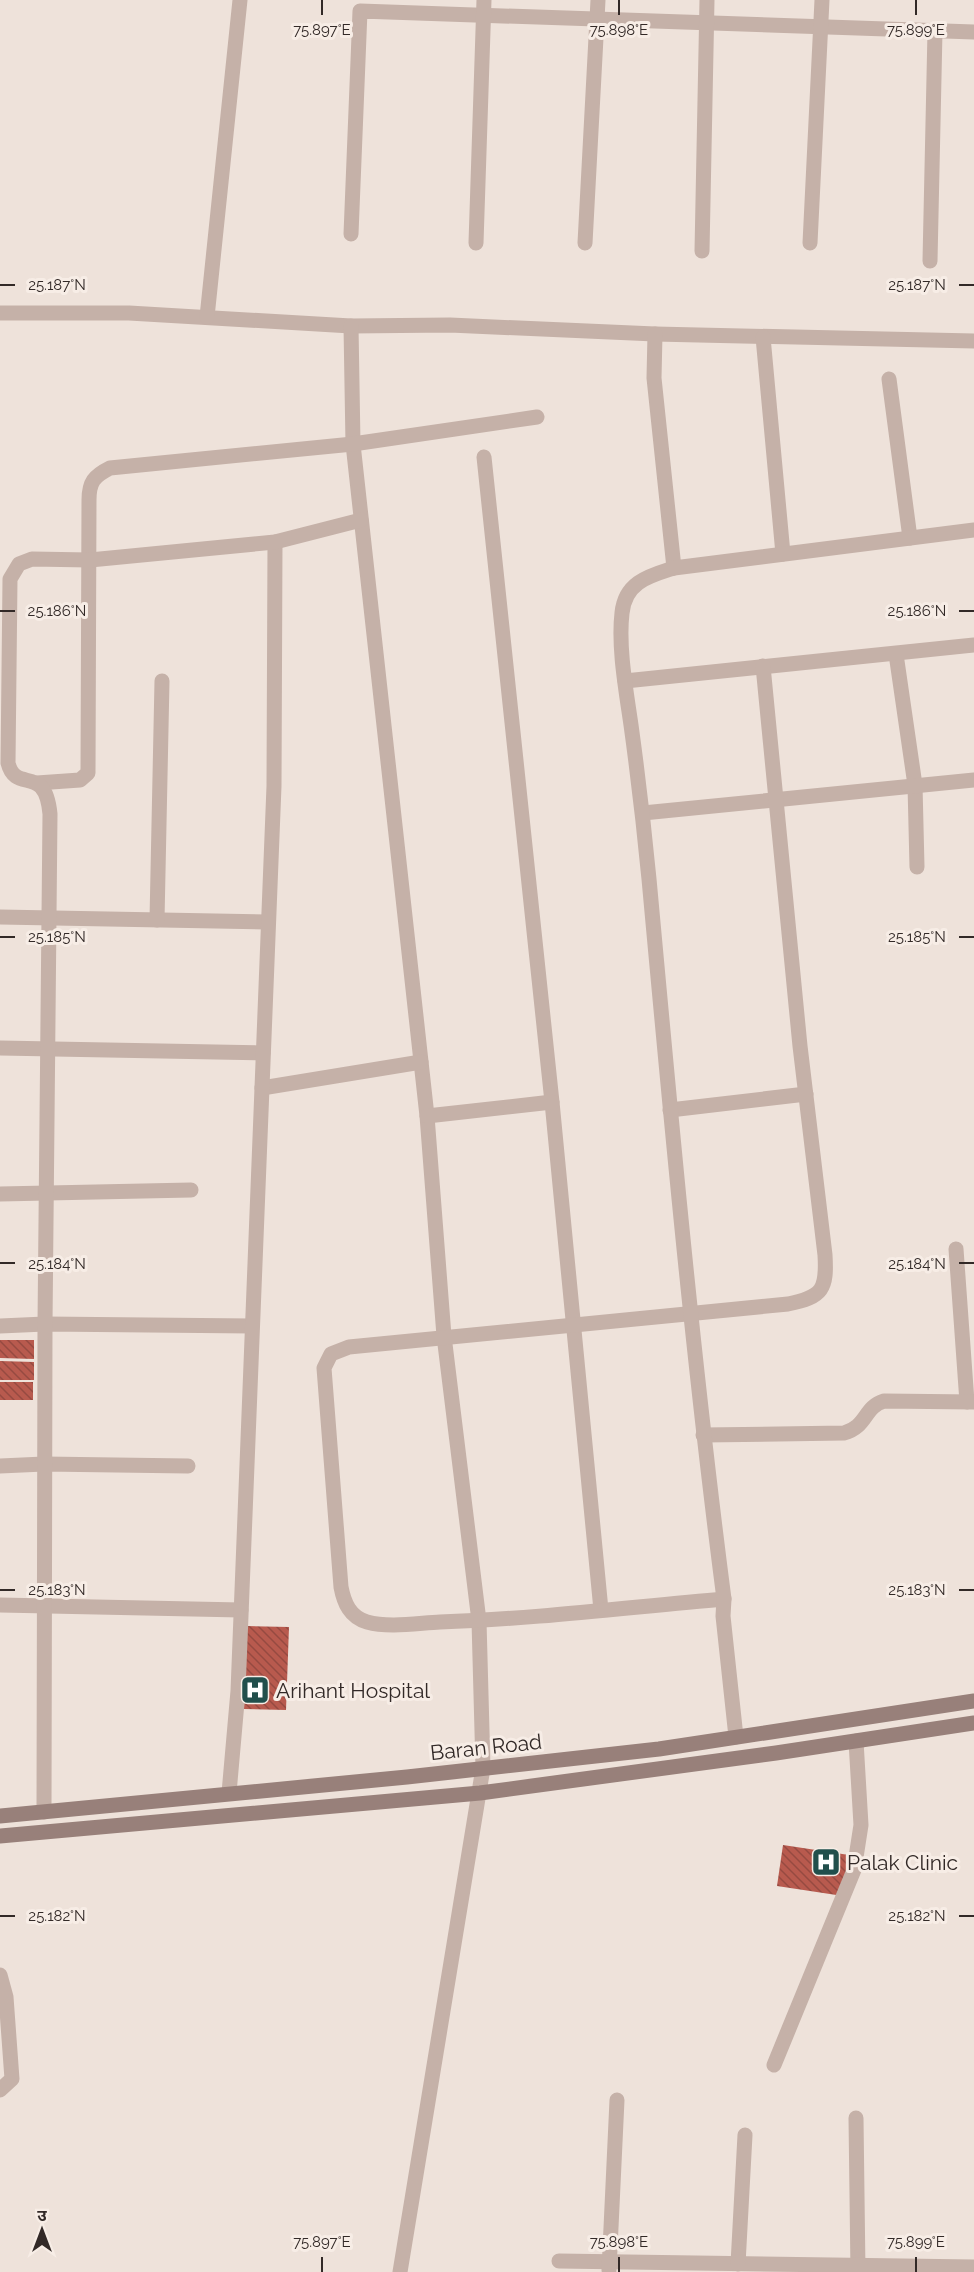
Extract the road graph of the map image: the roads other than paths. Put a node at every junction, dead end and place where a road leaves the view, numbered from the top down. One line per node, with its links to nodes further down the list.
1 (240, 0): 19 (street)
2 (598, 0): 7 (street)
3 (707, 0): 8 (street)
4 (822, 0): 9 (street)
5 (360, 6): 6 (street); 12 (street)
6 (484, 8): 7 (street); 13 (street)
7 (597, 20): 8 (street); 14 (street)
8 (706, 23): 9 (street); 16 (street)
9 (821, 27): 10 (street); 15 (street)
10 (935, 31): 11 (street); 17 (street)
11 (974, 32)
12 (351, 234)
13 (476, 243)
14 (585, 243)
15 (810, 243)
16 (702, 252)
17 (930, 261)
18 (0, 313): 19 (street)
19 (207, 317): 20 (street)
20 (351, 326): 21 (street); 26 (street)
21 (655, 334): 22 (street); 34 (street)
22 (763, 337): 23 (street); 32 (street)
23 (974, 341)
24 (889, 379): 30 (street)
25 (537, 417): 26 (street)
26 (353, 444): 28 (street); 33 (street)
27 (484, 457): 56 (street)
28 (361, 520): 31 (street); 53 (street)
29 (974, 530): 30 (street)
30 (910, 538): 32 (street)
31 (275, 542): 33 (street); 49 (street)
32 (783, 554): 34 (street)
33 (90, 560): 41 (street); 41 (street)
34 (674, 568): 39 (street)
35 (974, 645): 36 (street)
36 (896, 654): 37 (street); 42 (street)
37 (763, 666): 39 (street); 43 (street)
38 (162, 681): 48 (street)
39 (625, 681): 44 (street)
40 (974, 780): 42 (street)
41 (37, 783): 47 (street)
42 (915, 785): 43 (street); 45 (street)
43 (775, 799): 44 (street); 55 (street)
44 (643, 813): 57 (street)
45 (917, 867)
46 (0, 917): 47 (street)
47 (48, 918): 48 (street); 51 (street)
48 (157, 920): 49 (street)
49 (268, 922): 52 (street)
50 (0, 1048): 51 (street)
51 (46, 1048): 52 (street); 61 (street)
52 (263, 1053): 54 (street)
53 (421, 1062): 54 (street); 58 (street)
54 (262, 1088): 66 (street)
55 (806, 1094): 57 (street); 63 (street)
56 (552, 1102): 58 (street); 67 (street)
57 (670, 1110): 63 (street)
58 (427, 1116): 68 (street)
59 (191, 1190): 61 (street)
60 (0, 1194): 61 (street)
61 (45, 1194): 64 (street)
62 (956, 1249): 69 (street)
63 (689, 1315): 67 (street); 70 (street)
64 (45, 1324): 65 (street); 66 (street); 71 (street)
65 (0, 1326)
66 (252, 1326): 77 (street)
67 (572, 1326): 68 (street); 78 (street)
68 (444, 1336): 79 (street); 79 (street)
69 (970, 1402): 70 (street)
70 (703, 1435): 74 (street)
71 (44, 1464): 72 (street); 73 (street); 76 (street)
72 (0, 1466)
73 (188, 1466)
74 (724, 1599): 78 (street); 82 (street)
75 (0, 1605): 76 (street)
76 (44, 1605): 77 (street); 87 (street)
77 (241, 1610): 85 (street)
78 (600, 1610): 79 (street)
79 (479, 1621): 84 (street)
80 (974, 1701): 82 (main road, Baran Road)
81 (974, 1723): 83 (main road, Baran Road)
82 (736, 1737): 84 (main road, Baran Road)
83 (856, 1741): 86 (main road, Baran Road); 91 (street)
84 (483, 1768): 85 (main road, Baran Road); 86 (street)
85 (229, 1792): 87 (main road, Baran Road)
86 (480, 1792): 89 (main road, Baran Road); 101 (street)
87 (44, 1812): 88 (main road, Baran Road)
88 (0, 1816)
89 (0, 1836)
90 (0, 1975): 92 (street)
91 (774, 2065)
92 (0, 2090)
93 (617, 2100): 98 (street)
94 (856, 2118): 100 (street)
95 (745, 2135): 97 (street)
96 (559, 2261): 98 (street)
97 (738, 2264): 98 (street); 100 (street)
98 (609, 2267)
99 (974, 2267): 100 (street)
100 (858, 2269)
101 (400, 2272)

